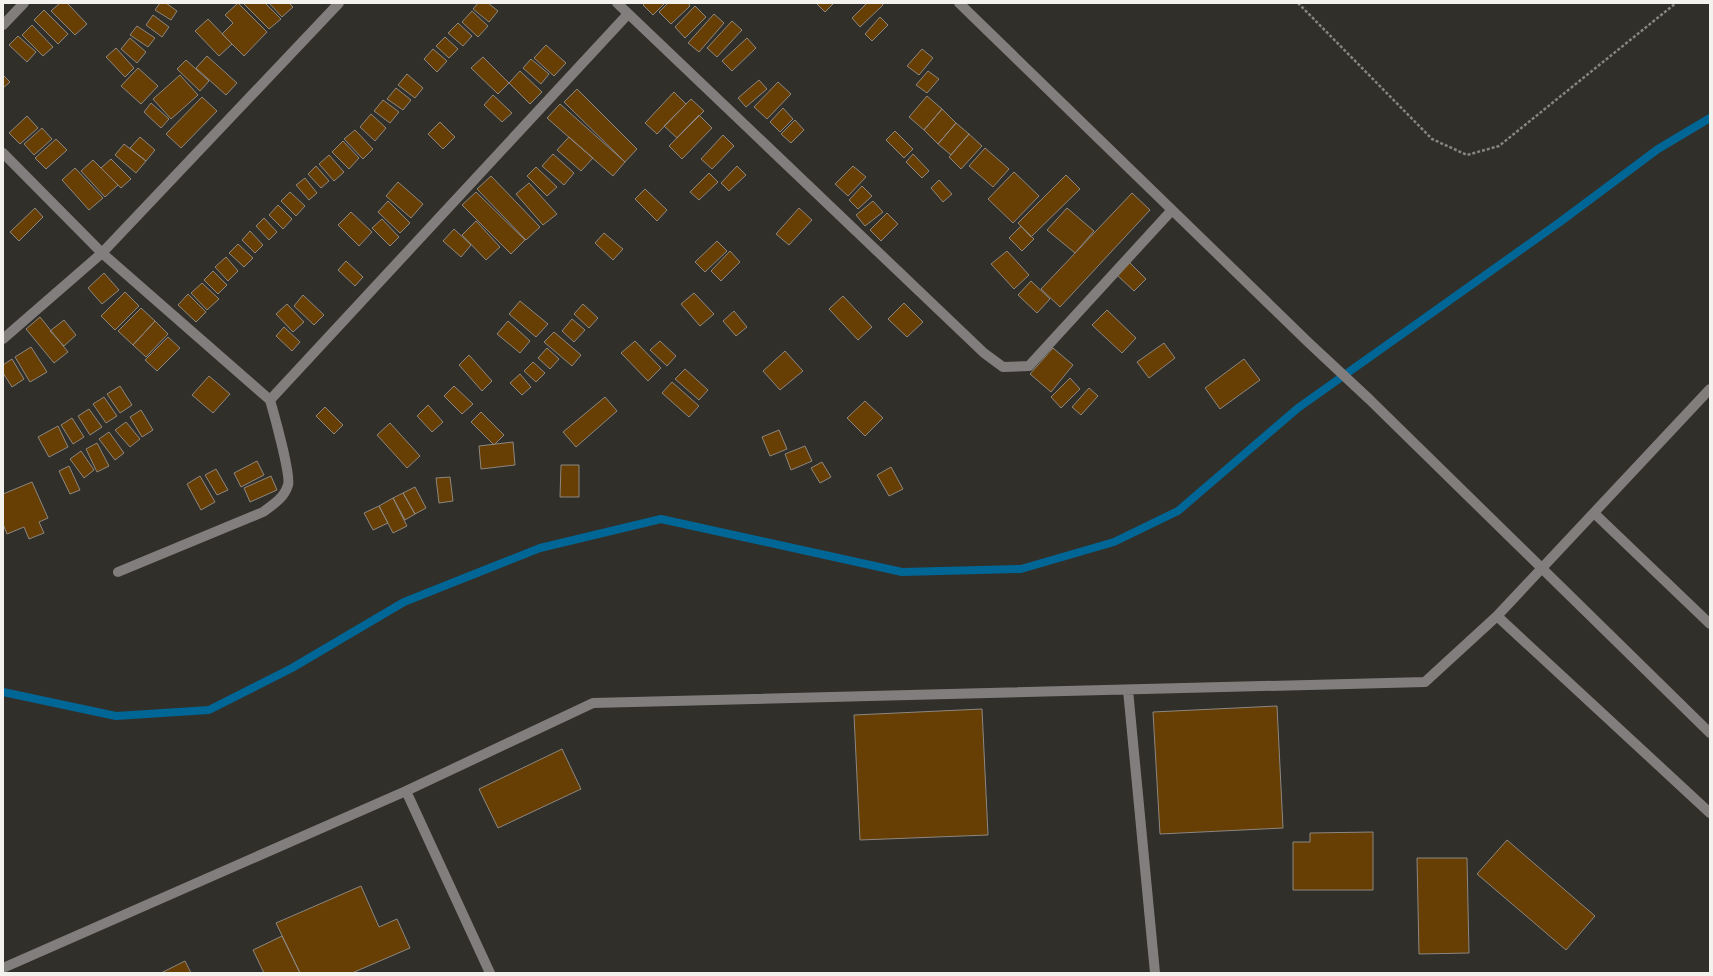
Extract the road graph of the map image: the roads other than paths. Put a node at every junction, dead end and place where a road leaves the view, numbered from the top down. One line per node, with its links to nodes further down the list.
1 (24, 3): 6 (street)
2 (339, 3): 9 (street)
3 (616, 3): 5 (street)
4 (959, 3): 8 (street)
5 (628, 14): 8 (street); 12 (street)
6 (3, 26)
7 (3, 153): 9 (street)
8 (1172, 210): 14 (street)
9 (102, 253): 10 (street); 12 (street)
10 (3, 339)
11 (1710, 389): 13 (street)
12 (270, 400): 15 (street)
13 (1594, 513): 14 (street); 17 (street)
14 (1540, 568): 16 (street); 19 (street)
15 (118, 572)
16 (1496, 616): 18 (street); 21 (street)
17 (1710, 624)
18 (1128, 690): 20 (street); 24 (street)
19 (1710, 733)
20 (406, 791): 22 (street); 23 (street)
21 (1710, 814)
22 (3, 968)
23 (490, 973)
24 (1155, 973)

